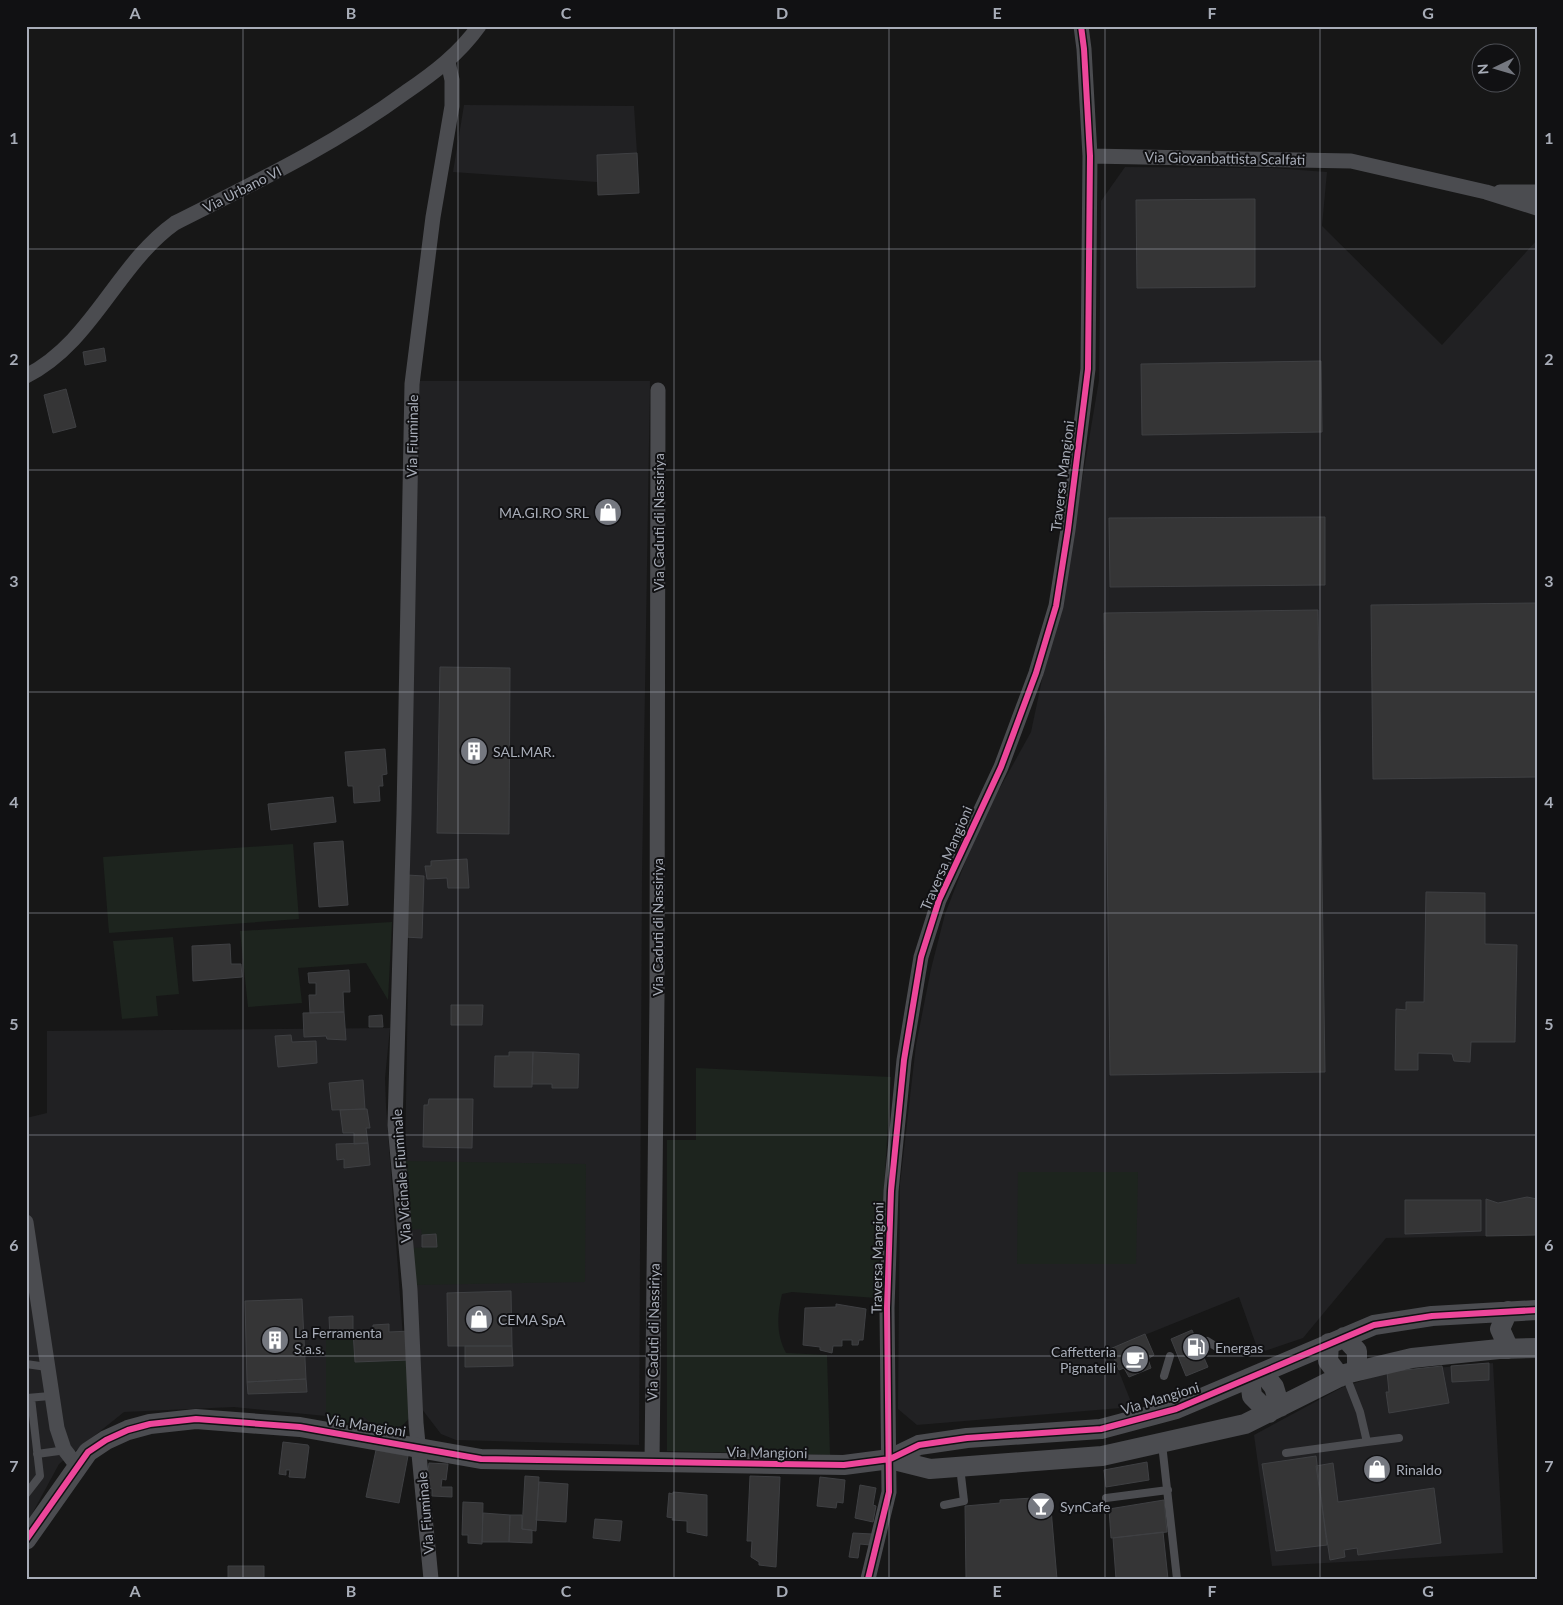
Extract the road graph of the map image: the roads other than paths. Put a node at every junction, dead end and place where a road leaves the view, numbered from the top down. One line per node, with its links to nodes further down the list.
1 (478, 26): 3 (street, Via Urbano VI)
2 (1081, 26): 4 (street)
3 (448, 62): 8 (street, Via Urbano VI); 10 (street, Via Fiuminale)
4 (1090, 156): 5 (street, Via Giovanbattista Scalfati); 39 (street, Traversa Mangioni)
5 (1486, 192): 6 (street, Via Giovanbattista Scalfati); 7 (street, Via Giovanbattista Scalfati)
6 (1537, 192)
7 (1537, 208)
8 (26, 376)
9 (658, 390): 41 (street, Via Caduti di Nassiriya)
10 (404, 814): 35 (street, Via Vicinale Fiuminale)
11 (26, 1222): 21 (street)
12 (1537, 1310): 13 (street, Via Mangioni)
13 (1508, 1311): 14 (street, Via Mangioni); 18 (street)
14 (1336, 1340): 22 (street); 22 (street); 24 (street, Via Mangioni)
15 (1207, 1341): 17 (lane)
16 (1537, 1348): 18 (street, Via Mangioni)
17 (1220, 1349)
18 (1509, 1349): 22 (street, Via Mangioni)
19 (1170, 1356): 23 (lane)
20 (26, 1364): 21 (lane)
21 (47, 1367): 25 (street)
22 (1347, 1374): 28 (street, Via Mangioni); 34 (lane)
23 (1164, 1376)
24 (1257, 1376): 27 (street, Via Mangioni); 28 (street)
25 (50, 1396): 26 (lane); 36 (street)
26 (29, 1398): 38 (lane)
27 (1188, 1404): 29 (street, Via Mangioni); 33 (street, Via Mangioni)
28 (1274, 1410): 33 (street, Via Mangioni)
29 (1168, 1411): 30 (street, Via Mangioni); 33 (street, Via Mangioni)
30 (1056, 1432): 32 (street, Via Mangioni); 40 (street)
31 (1399, 1438): 34 (lane)
32 (964, 1439): 39 (street, Via Mangioni); 43 (street)
33 (1178, 1441): 40 (street, Via Mangioni); 44 (lane)
34 (1366, 1442): 37 (lane)
35 (420, 1447): 41 (street, Via Mangioni); 42 (street, Via Mangioni); 49 (street, Via Fiuminale)
36 (64, 1449): 38 (lane); 42 (street)
37 (1286, 1453)
38 (37, 1454): 45 (lane)
39 (890, 1459): 41 (street, Via Mangioni); 43 (street, Via Mangioni); 50 (street, Traversa Mangioni)
40 (1058, 1460): 43 (street, Via Mangioni)
41 (652, 1464)
42 (77, 1466): 48 (street, Via Mangioni)
43 (965, 1467): 47 (lane)
44 (1168, 1490): 46 (lane); 51 (lane)
45 (26, 1494)
46 (1106, 1498)
47 (944, 1505)
48 (26, 1540)
49 (431, 1579)
50 (868, 1579)
51 (1177, 1579)

